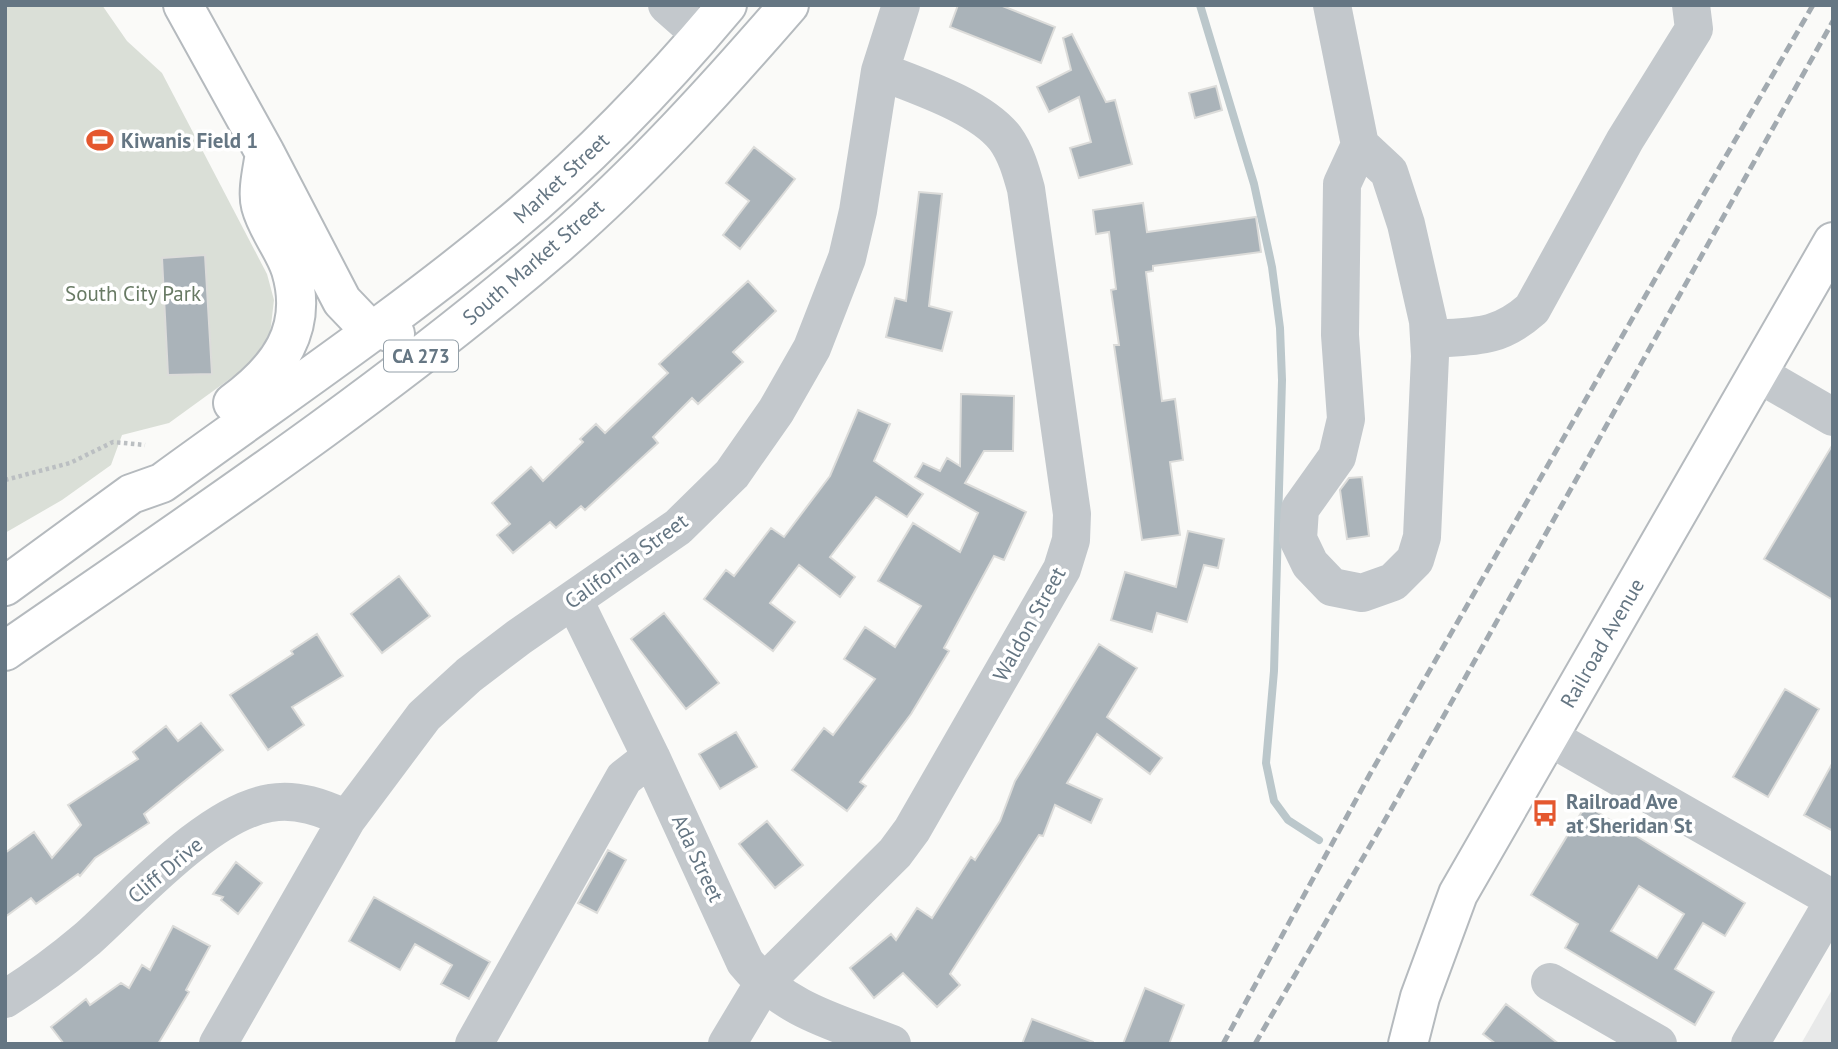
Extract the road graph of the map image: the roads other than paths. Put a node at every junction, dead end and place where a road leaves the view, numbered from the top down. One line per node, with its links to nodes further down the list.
1 (183, 5): 11 (main road)
2 (667, 5): 8 (street)
3 (727, 5): 8 (main road, Market Street / CA 273)
4 (789, 5): 14 (main road, South Market Street / CA 273)
5 (901, 5): 9 (street, California Street)
6 (1332, 5): 10 (street)
7 (1691, 5): 15 (street)
8 (701, 35): 13 (main road, Market Street / CA 273)
9 (880, 71): 21 (street, California Street); 28 (street, Waldon Street)
10 (1360, 145): 15 (street); 15 (street)
11 (265, 153): 13 (main road); 18 (main road)
12 (1833, 242): 16 (main road, Railroad Avenue)
13 (373, 329): 14 (main road); 18 (main road, CA 273); 19 (main road)
14 (456, 329): 19 (main road, South Market Street / CA 273)
15 (1429, 339)
16 (1757, 373): 17 (street); 23 (main road, Railroad Avenue)
17 (1833, 417)
18 (131, 494): 20 (main road, CA 273)
19 (198, 517): 22 (main road, South Market Street / CA 273)
20 (5, 586)
21 (574, 600): 24 (street, Ada Street); 25 (street, California Street)
22 (5, 651)
23 (1549, 737): 26 (street); 30 (main road, Railroad Avenue)
24 (652, 757): 28 (street, Ada Street); 32 (street)
25 (347, 819): 29 (street, Cliff Drive); 31 (street, California Street)
26 (1833, 900): 36 (street)
27 (1550, 982): 35 (street)
28 (763, 984): 33 (street, Waldon Street); 34 (street, Ada Street)
29 (5, 999)
30 (1402, 1041)
31 (218, 1044)
32 (474, 1044)
33 (727, 1044)
34 (892, 1044)
35 (1658, 1044)
36 (1750, 1044)

